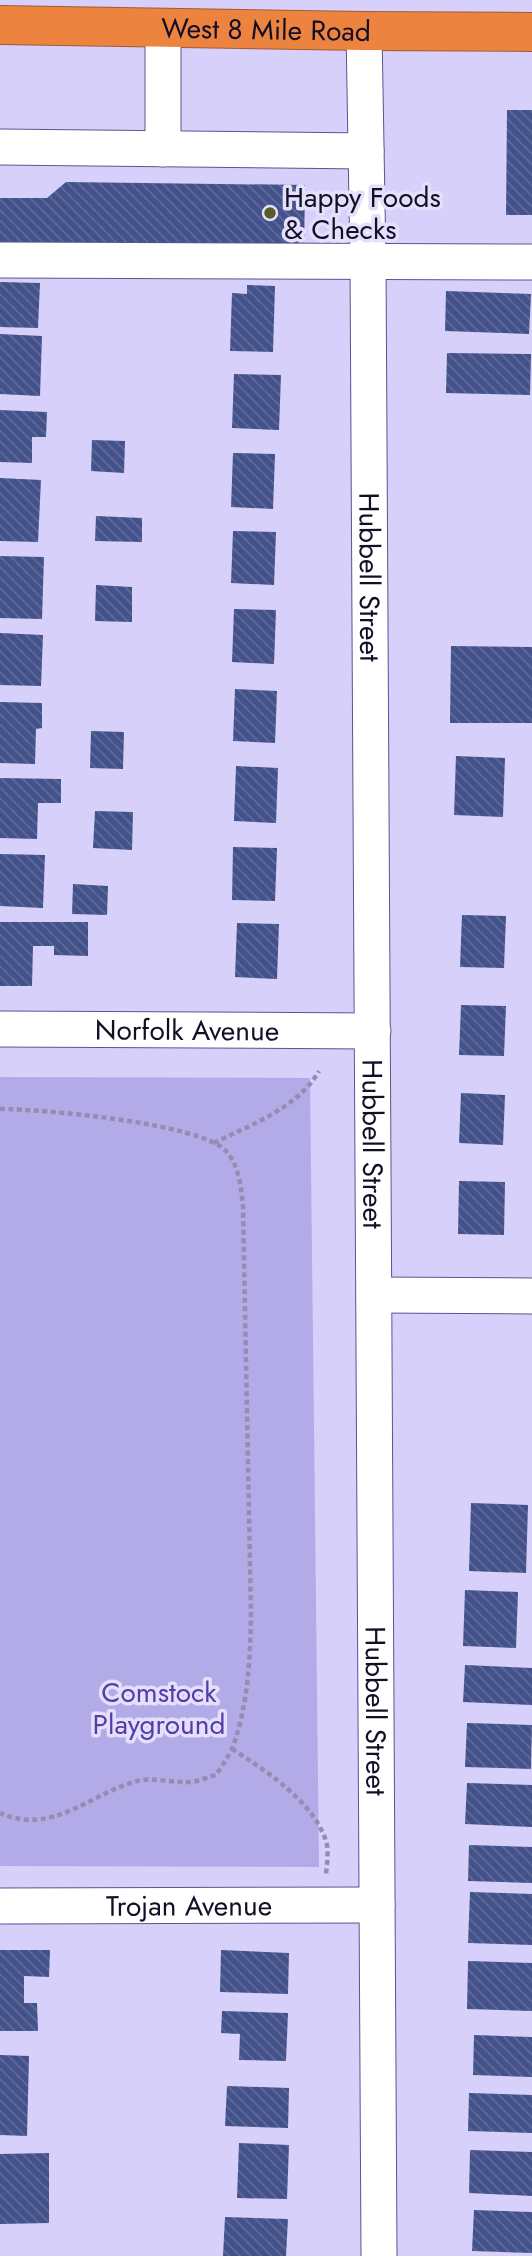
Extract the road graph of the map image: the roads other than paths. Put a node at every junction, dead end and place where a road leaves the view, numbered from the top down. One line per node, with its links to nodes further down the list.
1 (532, 14): 5 (highway)
2 (357, 16): 4 (highway, West 8 Mile Road); 5 (highway, West 8 Mile Road); 9 (street, Hubbell Street)
3 (0, 25): 4 (highway, West 8 Mile Road)
4 (163, 27): 8 (street)
5 (479, 32): 6 (highway, West 8 Mile Road)
6 (532, 32)
7 (0, 147): 8 (street)
8 (163, 149): 9 (street)
9 (366, 151): 11 (street, Hubbell Street)
10 (0, 260): 11 (street)
11 (369, 261): 12 (street); 14 (street, Hubbell Street)
12 (532, 262)
13 (0, 1029): 14 (street, Norfolk Avenue)
14 (373, 1031): 15 (street, Hubbell Street)
15 (374, 1295): 16 (street); 17 (street, Hubbell Street)
16 (532, 1296)
17 (377, 1905): 18 (street, Trojan Avenue); 19 (street, Hubbell Street)
18 (0, 1906)
19 (379, 2256)

